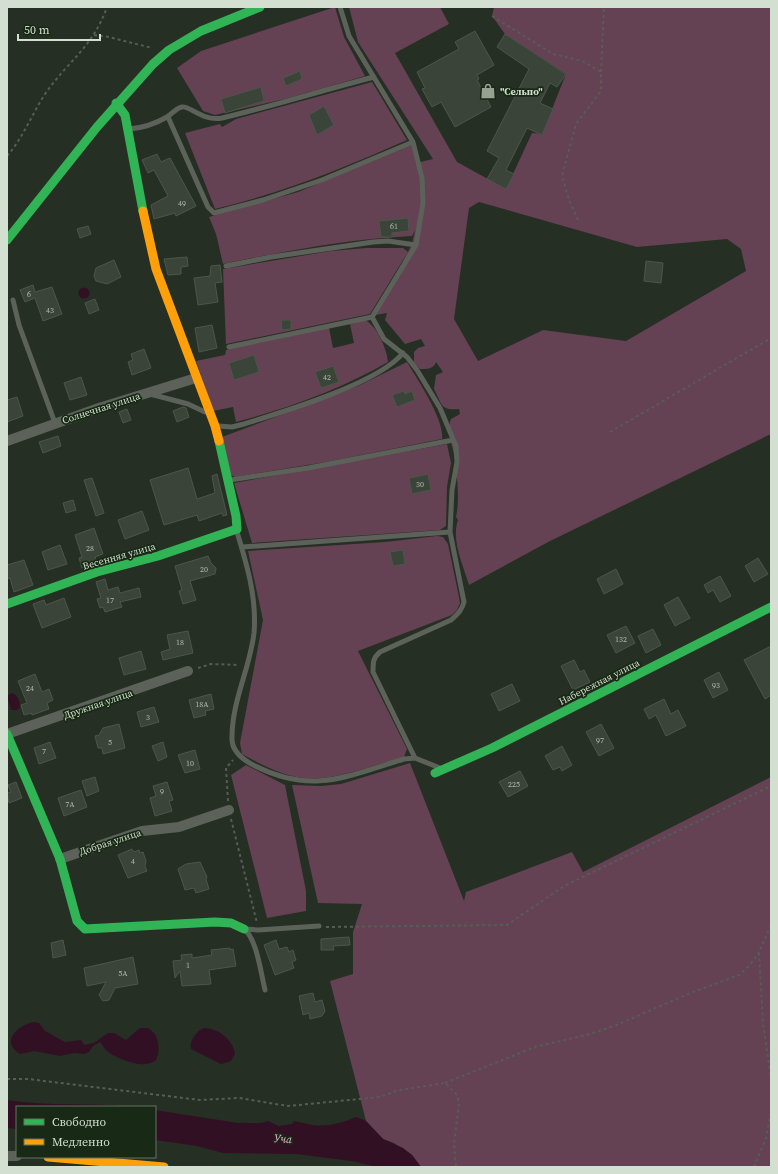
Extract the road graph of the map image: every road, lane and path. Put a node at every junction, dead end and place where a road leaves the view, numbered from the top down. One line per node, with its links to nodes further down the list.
1 (107, 7): 6 (path)
2 (340, 7): 9 (lane)
3 (604, 7): 8 (path)
4 (254, 8): 7 (street)
5 (492, 16): 8 (path)
6 (94, 35): 7 (path); 14 (path)
7 (168, 51): 10 (street)
8 (601, 72): 15 (path)
9 (374, 77): 11 (lane); 13 (lane)
10 (116, 103): 12 (street); 16 (street)
11 (168, 117): 12 (lane); 13 (lane)
12 (128, 129): 24 (street)
13 (413, 142): 17 (lane)
14 (7, 156)
15 (578, 220)
16 (7, 240)
17 (416, 245): 18 (lane); 20 (lane)
18 (226, 266)
19 (14, 300): 27 (lane)
20 (372, 316): 22 (lane); 23 (lane)
21 (771, 338): 29 (path)
22 (229, 347)
23 (403, 353): 28 (lane); 30 (lane)
24 (196, 378): 25 (street, Солнечная улица); 26 (street)
25 (149, 393): 26 (lane); 27 (street, Солнечная улица)
26 (211, 416): 28 (street)
27 (55, 423): 31 (street, Солнечная улица)
28 (215, 426): 32 (street)
29 (610, 432)
30 (453, 440): 32 (lane); 34 (lane)
31 (7, 441)
32 (228, 480): 33 (street)
33 (236, 529): 35 (lane); 36 (street, Весенняя улица)
34 (450, 532): 35 (lane); 42 (lane)
35 (242, 547): 38 (lane)
36 (7, 604)
37 (771, 607): 43 (street, Набережная улица)
38 (246, 666): 39 (path); 41 (lane)
39 (188, 672): 40 (street, Дружная улица)
40 (7, 734): 46 (street)
41 (238, 754): 42 (lane); 45 (path)
42 (415, 758): 43 (lane)
43 (439, 771)
44 (771, 786): 48 (path)
45 (229, 810): 46 (street, Добрая улица); 50 (path)
46 (60, 859): 49 (street)
47 (771, 925): 51 (path)
48 (319, 926): 50 (lane)
49 (244, 929): 50 (lane); 52 (lane)
50 (258, 930)
51 (759, 952): 53 (path); 55 (path)
52 (265, 990)
53 (771, 1078)
54 (7, 1079): 55 (path)
55 (446, 1083): 59 (path)
56 (771, 1112): 60 (path)
57 (75, 1158): 58 (street)
58 (164, 1167)
59 (456, 1167)
60 (754, 1167)

